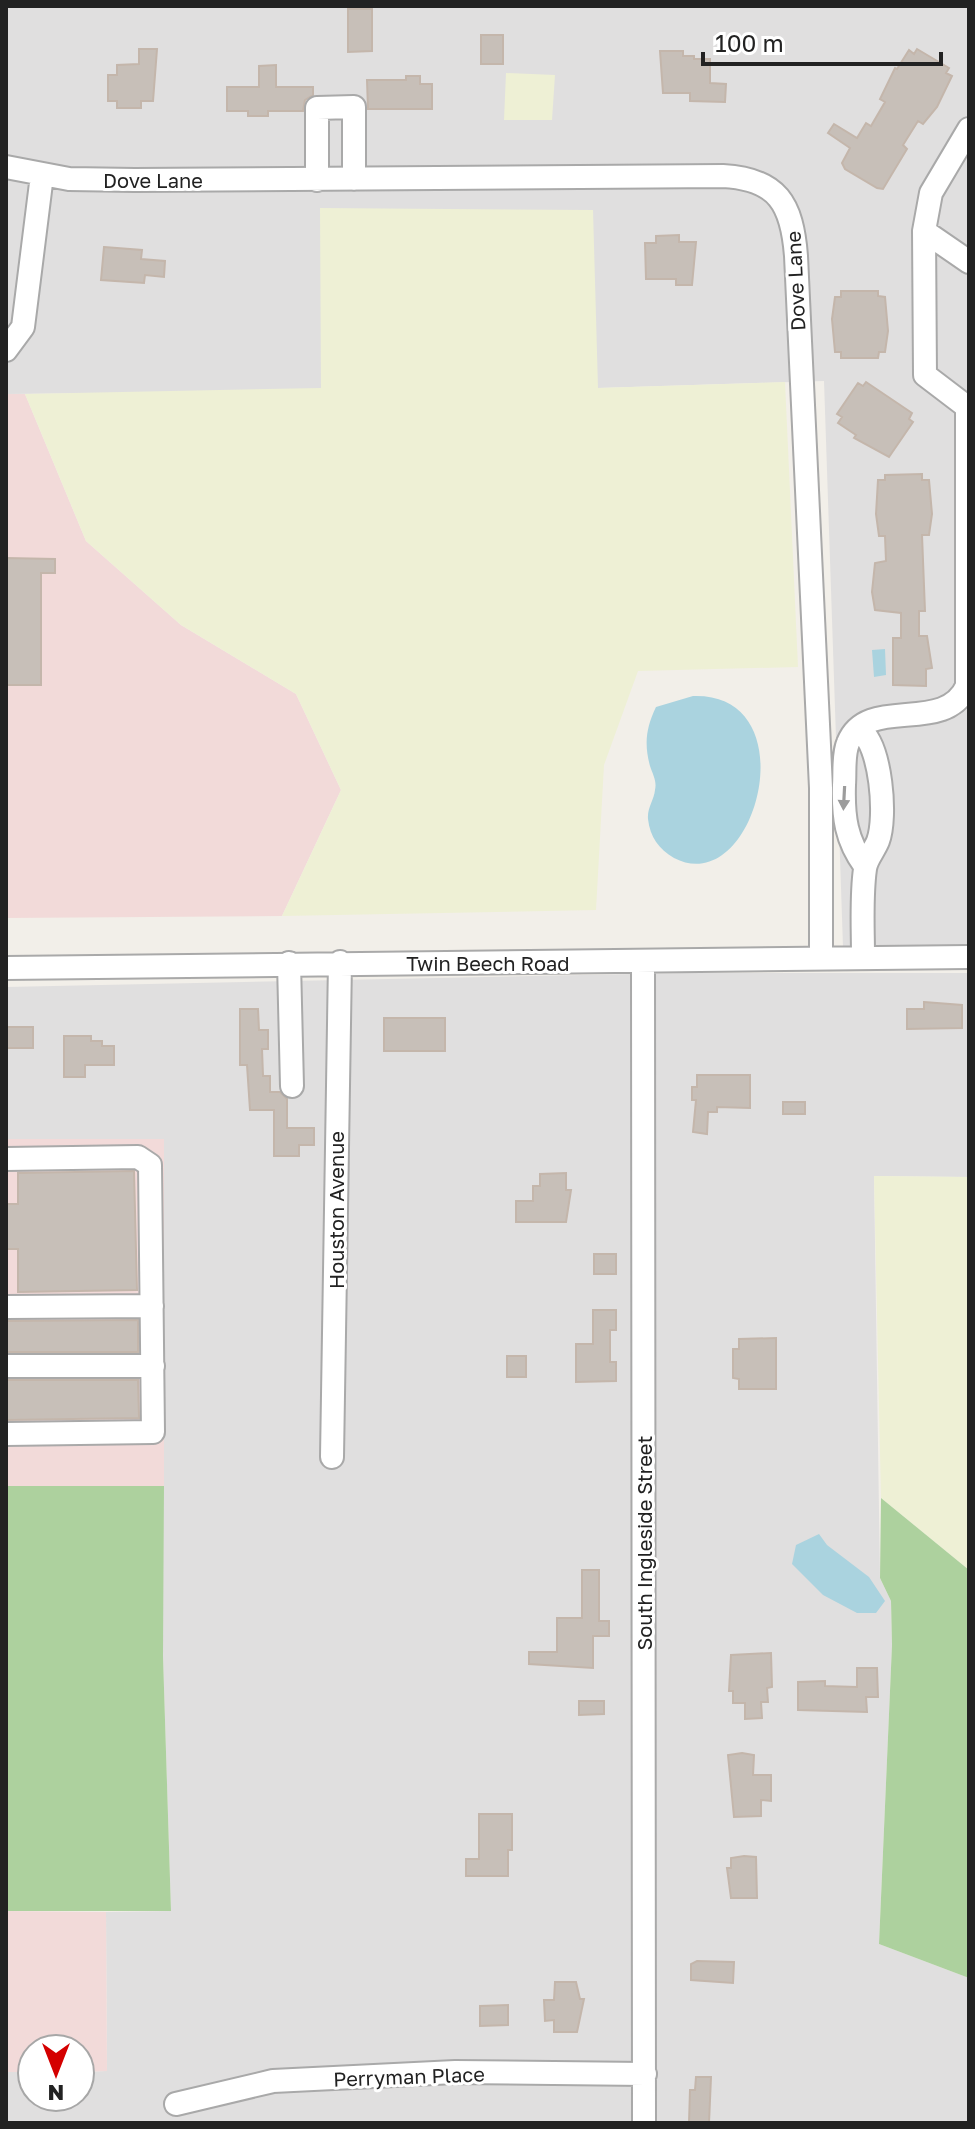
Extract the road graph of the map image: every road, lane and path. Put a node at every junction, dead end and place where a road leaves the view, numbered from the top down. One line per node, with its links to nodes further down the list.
1 (969, 129): 6 (street)
2 (6, 167): 3 (street, Dove Lane)
3 (42, 175): 5 (street, Dove Lane); 8 (street)
4 (354, 179): 5 (street, Dove Lane); 5 (street); 12 (street, Dove Lane)
5 (317, 180)
6 (924, 231): 7 (street); 9 (street)
7 (969, 262)
8 (6, 350)
9 (968, 406): 10 (street)
10 (860, 730): 11 (street); 11 (street, one-way to 11)
11 (865, 866): 13 (street)
12 (821, 956): 13 (street, Twin Beech Road); 17 (street, Twin Beech Road)
13 (863, 956): 14 (street, Twin Beech Road)
14 (969, 957)
15 (340, 962): 16 (street, Twin Beech Road); 17 (street, Twin Beech Road); 26 (street, Houston Avenue)
16 (289, 963): 18 (street, Twin Beech Road); 19 (street)
17 (643, 963): 27 (street, South Ingleside Street)
18 (6, 968)
19 (292, 1086)
20 (6, 1159): 21 (street)
21 (152, 1306): 22 (street); 24 (street)
22 (6, 1307)
23 (6, 1366): 24 (street)
24 (153, 1366): 25 (street)
25 (6, 1434)
26 (332, 1457)
27 (645, 2074): 28 (street, Perryman Place); 29 (street, South Ingleside Street)
28 (176, 2104)
29 (644, 2123)

